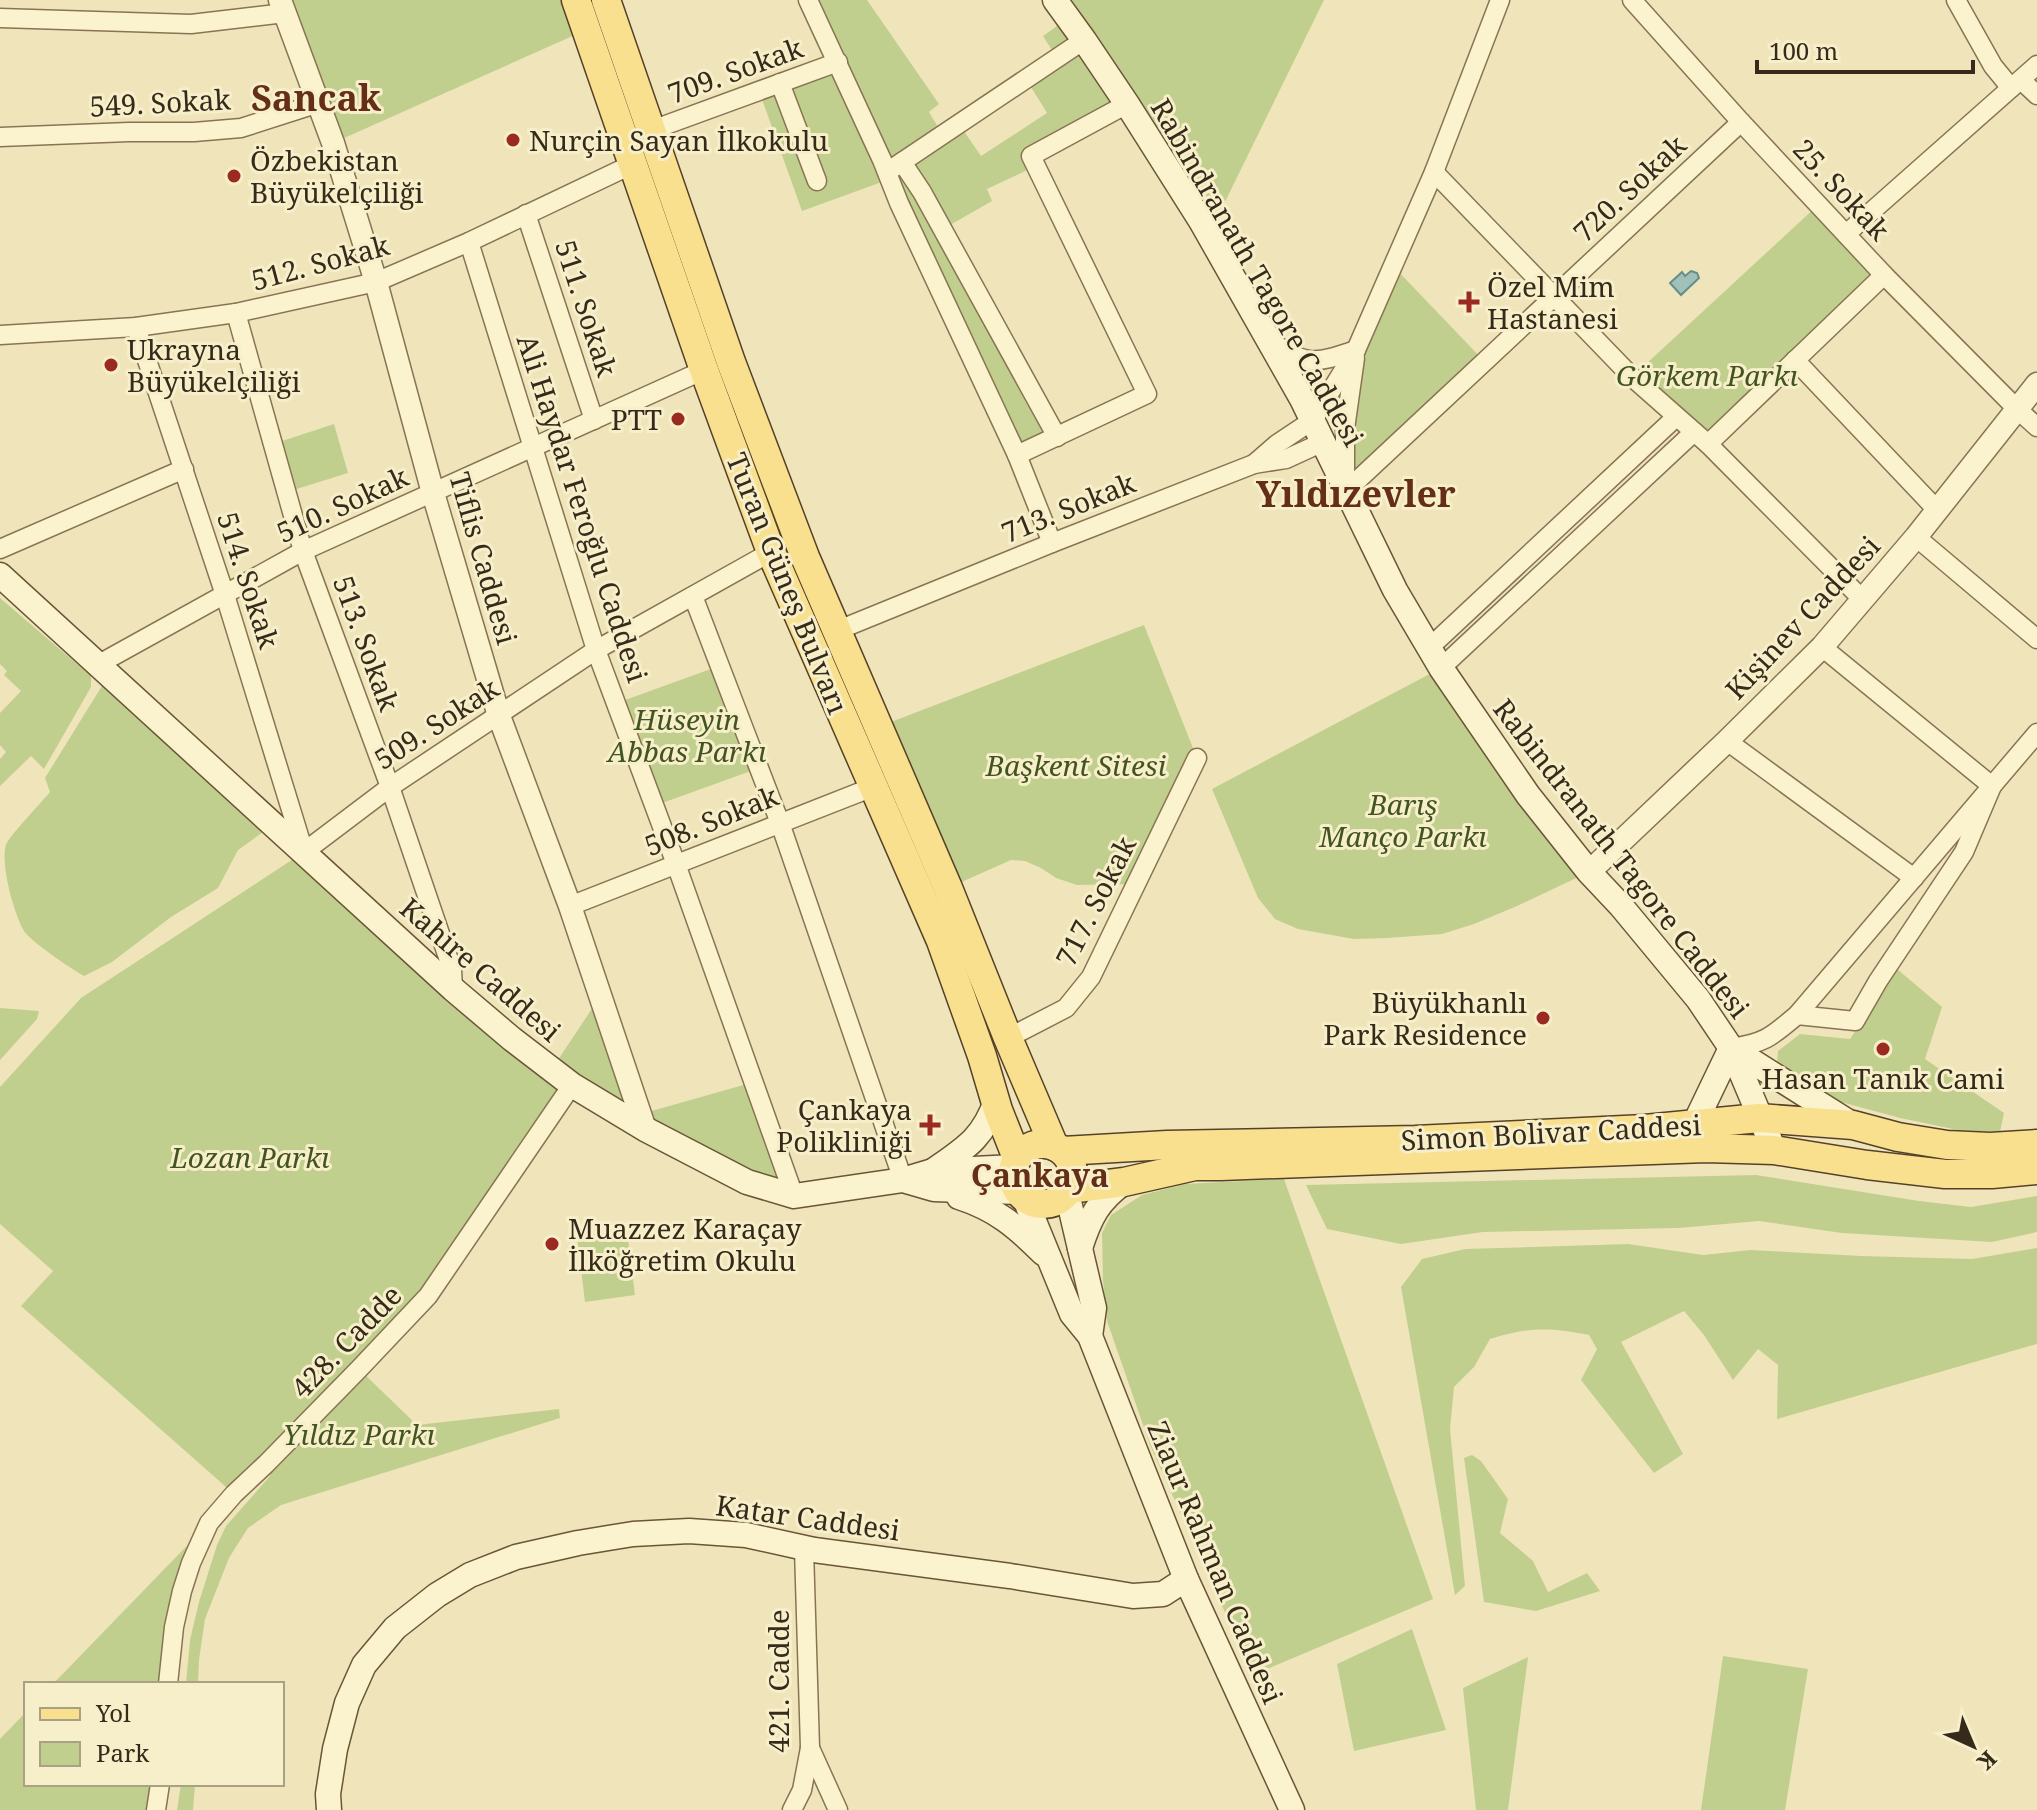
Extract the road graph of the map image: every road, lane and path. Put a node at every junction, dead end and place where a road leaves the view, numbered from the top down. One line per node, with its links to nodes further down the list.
1 (78, 0): 11 (street)
2 (576, 0): 23 (main road, Turan Güneş Bulvarı)
3 (606, 0): 21 (main road, Turan Güneş Bulvarı)
4 (808, 0): 13 (street)
5 (1055, 0): 12 (main road, Rabindranath Tagore Caddesi)
6 (1500, 0): 25 (street)
7 (1632, 0): 20 (street, 25. Sokak)
8 (1956, 0): 16 (street)
9 (283, 6): 11 (street); 18 (street, Tiflis Caddesi)
10 (0, 18): 11 (street)
11 (82, 19)
12 (1084, 40): 19 (main road, Rabindranath Tagore Caddesi); 24 (street)
13 (838, 62): 15 (street, 709. Sokak); 24 (street)
14 (2037, 65): 16 (street)
15 (780, 83): 21 (street, 709. Sokak); 26 (street)
16 (2016, 84): 17 (street); 29 (street)
17 (2037, 95)
18 (319, 103): 22 (street, 549. Sokak); 33 (street, Tiflis Caddesi)
19 (1127, 104): 38 (main road, Rabindranath Tagore Caddesi); 48 (street)
20 (1741, 122): 29 (street, 25. Sokak); 34 (street, 720. Sokak)
21 (652, 130): 65 (main road, Turan Güneş Bulvarı)
22 (0, 137)
23 (633, 164): 27 (street, 512. Sokak); 41 (main road, Turan Güneş Bulvarı)
24 (894, 167): 28 (street); 30 (street)
25 (1434, 172): 34 (street); 39 (street)
26 (817, 181)
27 (526, 214): 31 (street, 512. Sokak); 45 (street, 511. Sokak)
28 (942, 229): 30 (street); 48 (street)
29 (1846, 234): 32 (street, 25. Sokak)
30 (917, 241): 51 (street)
31 (469, 242): 33 (street, 512. Sokak); 50 (street, Ali Haydar Feroğlu Caddesi)
32 (1884, 275): 40 (street); 43 (street, 25. Sokak)
33 (376, 282): 35 (street, 512. Sokak); 54 (street, Tiflis Caddesi)
34 (1553, 297): 44 (street); 53 (street, 720. Sokak)
35 (236, 313): 36 (street, 512. Sokak); 59 (street, 513. Sokak)
36 (136, 327): 37 (street, 512. Sokak); 52 (street, 514. Sokak)
37 (0, 335)
38 (1269, 340): 39 (street); 47 (main road, Rabindranath Tagore Caddesi)
39 (1356, 350): 47 (street); 53 (street)
40 (1795, 360): 49 (street); 55 (street)
41 (704, 370): 45 (street, 510. Sokak); 60 (main road, Turan Güneş Bulvarı)
42 (2037, 384): 43 (street, Kişinev Caddesi)
43 (2017, 409): 46 (street, 25. Sokak); 55 (street, Kişinev Caddesi)
44 (1676, 417): 49 (street); 69 (street)
45 (594, 420): 50 (street, 510. Sokak)
46 (2037, 427)
47 (1318, 431): 53 (main road, Rabindranath Tagore Caddesi); 57 (street, 713. Sokak)
48 (1057, 437): 51 (street)
49 (1701, 438): 64 (street); 69 (street)
50 (532, 448): 54 (street, 510. Sokak); 68 (street, Ali Haydar Feroğlu Caddesi)
51 (1017, 455): 57 (street)
52 (184, 469): 58 (street); 62 (street, 514. Sokak)
53 (1346, 491): 69 (main road, Rabindranath Tagore Caddesi)
54 (433, 493): 59 (street, 510. Sokak); 71 (street, Tiflis Caddesi)
55 (1937, 510): 56 (street, Kişinev Caddesi)
56 (1916, 537): 64 (street, Kişinev Caddesi); 66 (street)
57 (1052, 543): 65 (street, 713. Sokak)
58 (0, 549)
59 (303, 551): 62 (street, 510. Sokak); 76 (street, 513. Sokak)
60 (771, 552): 63 (street, 509. Sokak); 77 (main road, Turan Güneş Bulvarı)
61 (0, 575): 70 (main road, Kahire Caddesi)
62 (225, 595): 70 (street, 510. Sokak); 79 (street, 514. Sokak)
63 (693, 596): 68 (street, 509. Sokak); 78 (street)
64 (1863, 600): 67 (street, Kişinev Caddesi)
65 (836, 631): 86 (main road, Turan Güneş Bulvarı)
66 (2037, 639)
67 (1822, 647): 73 (street, Kişinev Caddesi); 75 (street)
68 (596, 650): 71 (street, 509. Sokak); 80 (street, Ali Haydar Feroğlu Caddesi)
69 (1435, 658): 81 (main road, Rabindranath Tagore Caddesi)
70 (99, 664): 79 (main road, Kahire Caddesi)
71 (499, 716): 76 (street, 509. Sokak); 83 (street, Tiflis Caddesi)
72 (2037, 733): 75 (street)
73 (1727, 741): 81 (street, Kişinev Caddesi); 82 (street)
74 (1197, 758): 86 (street, 717. Sokak)
75 (1992, 786): 82 (street); 85 (street)
76 (390, 787): 79 (street, 509. Sokak); 84 (street, 513. Sokak)
77 (873, 787): 78 (street, 508. Sokak); 90 (main road, Turan Güneş Bulvarı)
78 (780, 823): 80 (street, 508. Sokak); 100 (street)
79 (304, 852): 84 (main road, Kahire Caddesi)
80 (676, 864): 83 (street, 508. Sokak); 104 (street, Ali Haydar Feroğlu Caddesi)
81 (1589, 872): 87 (main road, Rabindranath Tagore Caddesi)
82 (1914, 878): 85 (street)
83 (570, 906): 94 (street, Tiflis Caddesi)
84 (453, 989): 88 (main road, Kahire Caddesi)
85 (1797, 1015): 87 (street)
86 (1008, 1038): 89 (main road, Turan Güneş Bulvarı)
87 (1731, 1048): 91 (main road, Rabindranath Tagore Caddesi); 92 (main road); 93 (main road, Rabindranath Tagore Caddesi)
88 (572, 1085): 94 (main road, Kahire Caddesi); 110 (street, 428. Cadde)
89 (1033, 1099): 90 (main road); 96 (main road, Turan Güneş Bulvarı)
90 (997, 1106): 99 (main road, Turan Güneş Bulvarı); 101 (main road)
91 (1759, 1118): 92 (main road, Simon Bolivar Caddesi); 93 (main road, Simon Bolivar Caddesi); 97 (main road, Rabindranath Tagore Caddesi)
92 (1694, 1125): 96 (main road, Simon Bolivar Caddesi)
93 (1853, 1125): 95 (main road, Simon Bolivar Caddesi)
94 (645, 1129): 104 (main road, Kahire Caddesi)
95 (2037, 1144)
96 (1059, 1149): 99 (main road); 103 (main road)
97 (1774, 1150): 98 (main road, Simon Bolivar Caddesi); 102 (main road, Simon Bolivar Caddesi)
98 (2037, 1170)
99 (1019, 1179): 101 (main road); 103 (main road); 106 (main road, Ziaur Rahman Caddesi)
100 (903, 1180): 101 (main road, Kahire Caddesi); 104 (main road, Kahire Caddesi)
101 (933, 1180): 106 (main road)
102 (1124, 1182): 103 (main road, Simon Bolivar Caddesi); 105 (main road)
103 (1068, 1191): 105 (main road, Ziaur Rahman Caddesi)
104 (794, 1196)
105 (1079, 1250): 107 (main road, Ziaur Rahman Caddesi)
106 (1050, 1260): 107 (main road, Ziaur Rahman Caddesi)
107 (1090, 1336): 109 (main road, Ziaur Rahman Caddesi)
108 (804, 1549): 109 (main road, Katar Caddesi); 111 (street, 421. Cadde); 114 (main road, Katar Caddesi)
109 (1186, 1579): 117 (main road, Ziaur Rahman Caddesi)
110 (168, 1682)
111 (810, 1748): 115 (street, 421. Cadde); 116 (street)
112 (160, 1786): 113 (street)
113 (156, 1810)
114 (329, 1810)
115 (792, 1810)
116 (838, 1810)
117 (1292, 1810)

